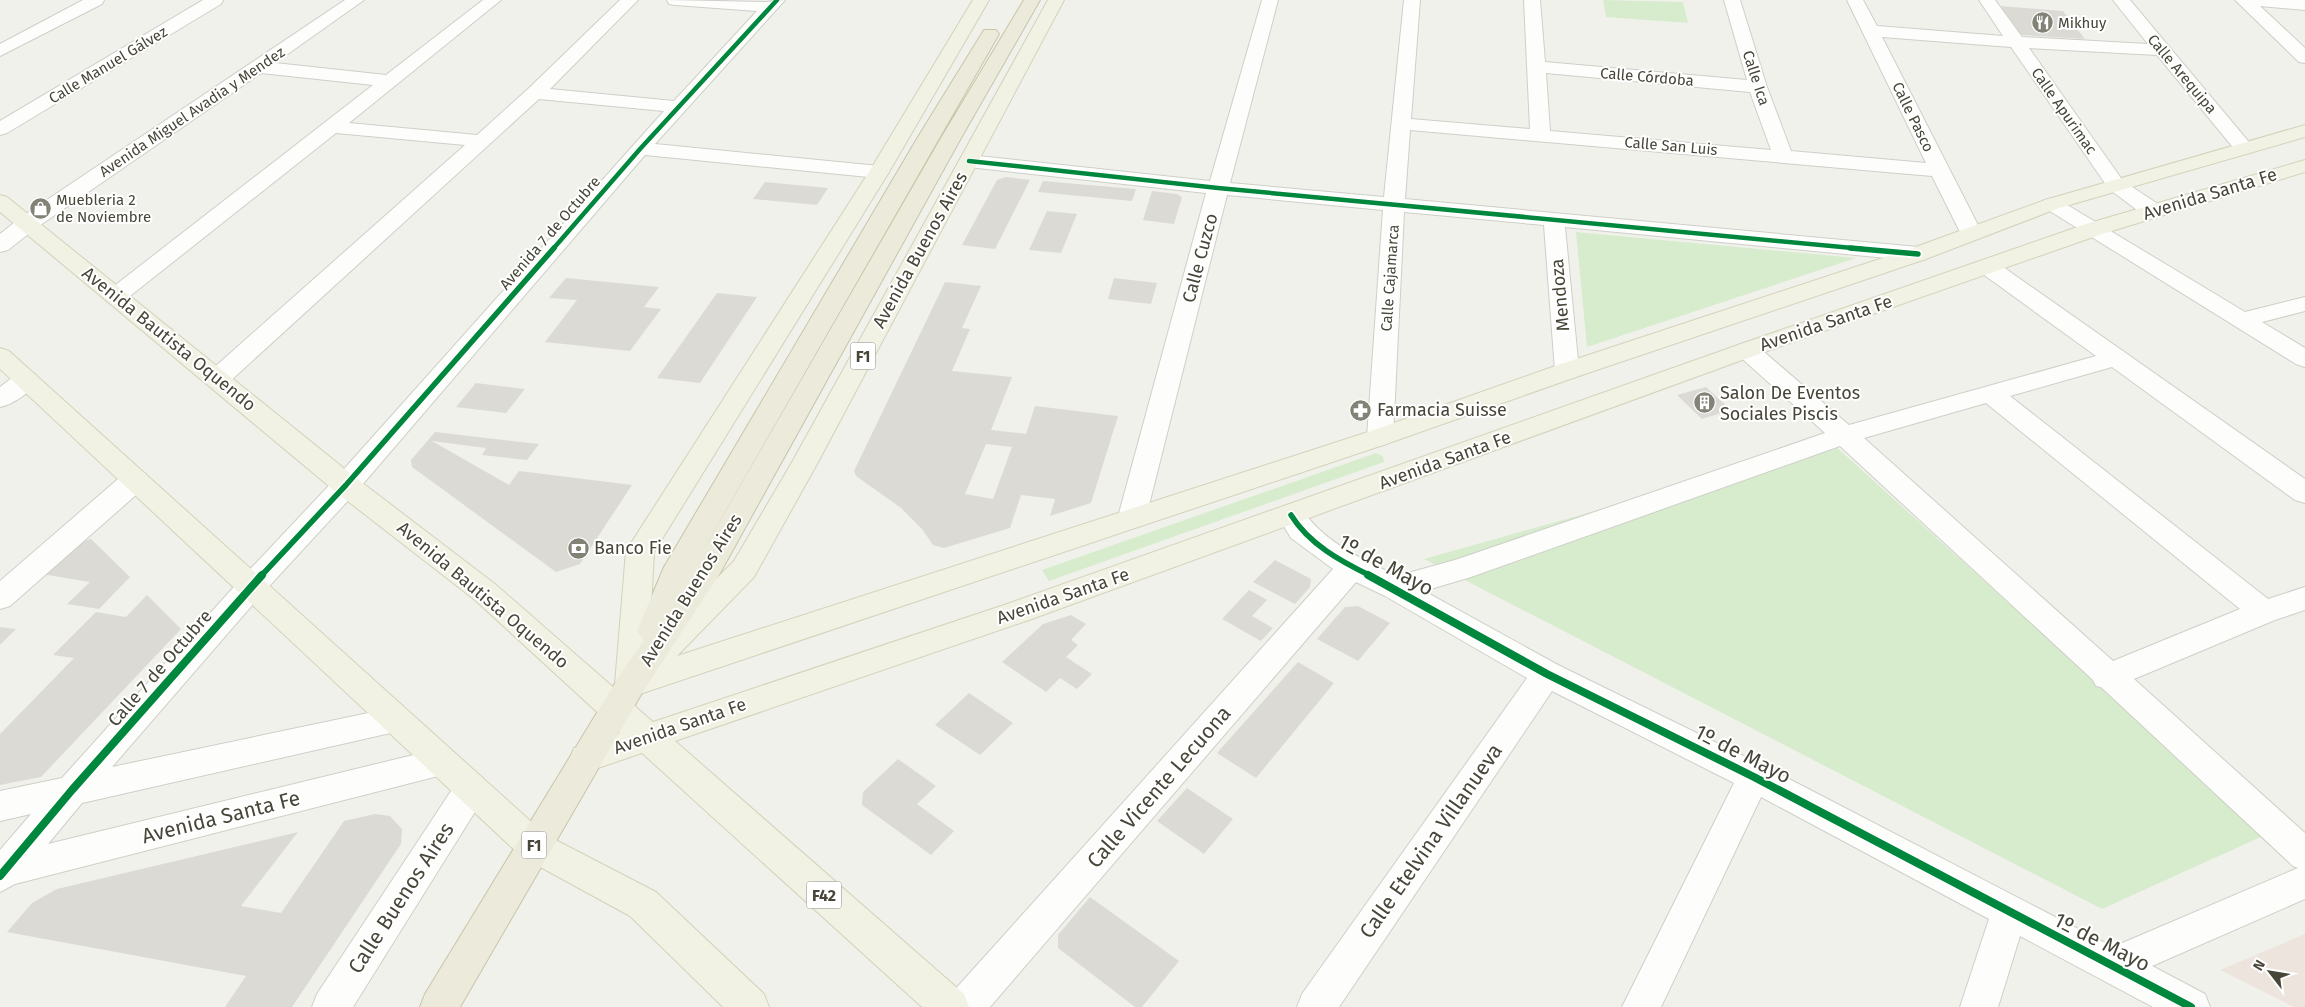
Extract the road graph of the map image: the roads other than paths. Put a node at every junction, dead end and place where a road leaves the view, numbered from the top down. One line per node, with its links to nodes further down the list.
1 (96, 0): 24 (street)
2 (215, 0): 34 (street, Calle Manuel Gálvez)
3 (356, 0): 27 (street, Avenida Miguel Avadia y Mendez)
4 (493, 0): 28 (street)
5 (630, 0): 30 (street)
6 (675, 0): 19 (street)
7 (981, 0): 44 (main road, Avenida Buenos Aires)
8 (1011, 0): 85 (highway, Avenida Buenos Aires / F1)
9 (1032, 0): 85 (highway, Avenida Buenos Aires / F1)
10 (1056, 0): 41 (main road, Avenida Buenos Aires / F1)
11 (1270, 0): 46 (street, Calle Cuzco)
12 (1412, 0): 32 (street, Calle Cajamarca)
13 (1532, 0): 26 (street)
14 (1732, 0): 29 (street, Calle Ica)
15 (1854, 0): 21 (street, Calle Pasco)
16 (1987, 0): 22 (street, Calle Apurimac)
17 (2121, 0): 23 (street, Calle Arequipa)
18 (2243, 0): 20 (street); 25 (street)
19 (774, 4): 31 (street, Avenida 7 de Octubre)
20 (2305, 5)
21 (1870, 31): 22 (street); 43 (street, Calle Pasco)
22 (2017, 42): 23 (street); 45 (street, Calle Apurimac)
23 (2162, 50): 38 (street, Calle Arequipa)
24 (0, 51)
25 (2305, 58)
26 (1536, 67): 29 (street, Calle Córdoba); 36 (street)
27 (258, 68): 28 (street); 52 (street, Avenida Miguel Avadia y Mendez)
28 (390, 81): 33 (street)
29 (1758, 88): 40 (street, Calle Ica)
30 (535, 94): 31 (street); 37 (street)
31 (680, 107): 39 (street, Avenida 7 de Octubre)
32 (1403, 124): 36 (street, Calle San Luis); 48 (street, Calle Cajamarca)
33 (333, 126): 37 (street); 58 (street)
34 (0, 129)
35 (2305, 131): 38 (main road, Avenida Santa Fe)
36 (1540, 134): 40 (street, Calle San Luis)
37 (482, 141): 66 (street)
38 (2243, 148): 45 (main road, Avenida Santa Fe)
39 (640, 149): 44 (street); 73 (street, Avenida 7 de Octubre)
40 (1783, 156): 43 (street, Calle San Luis)
41 (969, 161): 46 (street); 85 (main road, Avenida Buenos Aires / F1)
42 (2305, 166): 50 (main road, Avenida Santa Fe)
43 (1939, 170): 54 (street, Calle Pasco)
44 (879, 172): 85 (main road, Avenida Buenos Aires)
45 (2116, 186): 49 (main road, Avenida Santa Fe); 50 (street, Calle Apurimac)
46 (1218, 188): 48 (street); 76 (street, Calle Cuzco)
47 (0, 201): 52 (main road, Avenida Bautista Oquendo / F42)
48 (1394, 204): 51 (street); 71 (street, Calle Cajamarca)
49 (2052, 204): 53 (street); 54 (main road, Avenida Santa Fe)
50 (2153, 210): 53 (main road, Avenida Santa Fe)
51 (1554, 219): 56 (street); 65 (street, Mendoza)
52 (28, 223): 55 (street, Avenida Miguel Avadia y Mendez); 58 (main road, Avenida Bautista Oquendo / F42)
53 (2094, 229): 57 (main road, Avenida Santa Fe); 60 (street)
54 (1971, 233): 56 (main road, Avenida Santa Fe)
55 (0, 245)
56 (1918, 254): 65 (main road, Avenida Santa Fe)
57 (1988, 267): 61 (main road, Avenida Santa Fe); 63 (street)
58 (116, 296): 66 (main road, Avenida Bautista Oquendo / F42)
59 (2305, 304): 60 (street)
60 (2243, 320): 64 (street)
61 (1747, 350): 70 (street); 75 (main road, Avenida Santa Fe)
62 (0, 356): 67 (main road)
63 (2116, 358): 68 (street); 74 (street)
64 (2305, 359)
65 (1567, 371): 71 (main road, Avenida Santa Fe)
66 (218, 378): 73 (main road, Avenida Bautista Oquendo / F42)
67 (26, 380): 69 (street); 72 (main road)
68 (1991, 394): 70 (street); 82 (street)
69 (0, 399)
70 (1844, 435): 79 (street); 84 (street)
71 (1380, 437): 76 (main road, Avenida Santa Fe)
72 (135, 480): 78 (main road); 80 (street)
73 (346, 485): 78 (street, Calle 7 de Octubre); 85 (main road, Avenida Bautista Oquendo / F42)
74 (2305, 493)
75 (1291, 515): 77 (street, 1º de Mayo); 87 (main road, Avenida Santa Fe)
76 (1132, 517): 85 (main road, Avenida Santa Fe)
77 (1352, 567): 79 (street, 1º de Mayo); 104 (street, Calle Vicente Lecuona)
78 (251, 587): 86 (main road); 92 (street, Calle 7 de Octubre)
79 (1395, 588): 83 (street, 1º de Mayo)
80 (0, 598)
81 (2305, 598): 82 (street)
82 (2264, 612): 84 (street)
83 (1547, 674): 90 (street, 1º de Mayo); 105 (street, Calle Etelvina Villanueva)
84 (2107, 677): 95 (street)
85 (624, 696): 87 (main road, Avenida Bautista Oquendo / F42); 88 (highway, Avenida Buenos Aires / F1)
86 (397, 720): 89 (main road); 92 (street)
87 (647, 736): 88 (main road, Avenida Santa Fe); 103 (main road, Avenida Bautista Oquendo / F42)
88 (586, 758): 94 (highway, Avenida Buenos Aires / F1)
89 (442, 762): 91 (main road); 96 (street, Avenida Santa Fe)
90 (1754, 777): 98 (street, 1º de Mayo); 106 (street)
91 (471, 789): 94 (main road); 100 (street, Calle Buenos Aires)
92 (72, 790): 93 (street); 96 (street, Calle 7 de Octubre)
93 (0, 806)
94 (534, 846): 101 (highway, Avenida Buenos Aires / F1); 102 (main road)
95 (2305, 855)
96 (1, 873)
97 (2305, 882): 99 (street)
98 (2009, 913): 99 (street, 1º de Mayo); 107 (street)
99 (2114, 965): 108 (street, 1º de Mayo)
100 (331, 1007)
101 (439, 1007)
102 (750, 1007)
103 (950, 1007)
104 (965, 1007)
105 (1316, 1007)
106 (1641, 1007)
107 (1979, 1007)
108 (2192, 1007)

